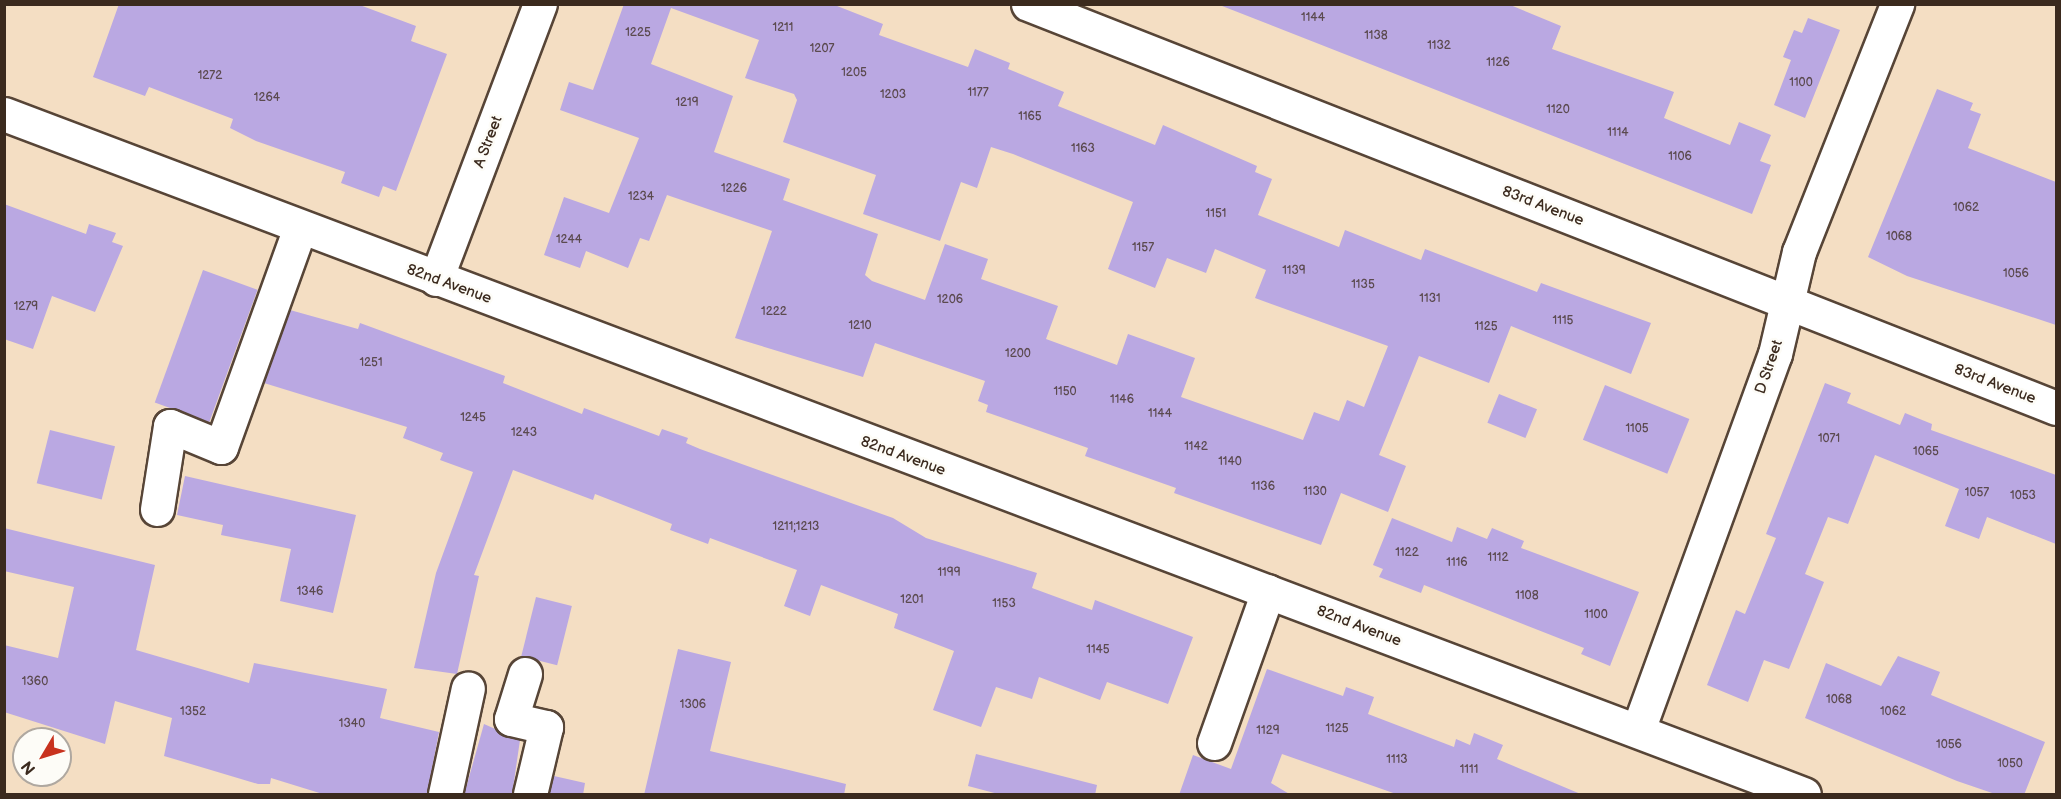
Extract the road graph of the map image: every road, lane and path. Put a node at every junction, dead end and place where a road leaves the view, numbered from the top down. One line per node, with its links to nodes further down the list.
1 (540, 4): 6 (street, A Street)
2 (1028, 4): 7 (street, 83rd Avenue)
3 (1897, 4): 7 (street, D Street)
4 (4, 114): 5 (street, 82nd Avenue)
5 (300, 227): 6 (street, 82nd Avenue); 9 (street)
6 (436, 279): 10 (street, 82nd Avenue)
7 (1787, 302): 8 (street, 83rd Avenue); 13 (street, D Street)
8 (2056, 408)
9 (157, 509)
10 (1268, 591): 13 (street, 82nd Avenue); 14 (street)
11 (525, 674): 16 (street)
12 (468, 688): 15 (street)
13 (1638, 730): 17 (street, 82nd Avenue)
14 (1214, 743)
15 (445, 795)
16 (530, 795)
17 (1804, 795)

